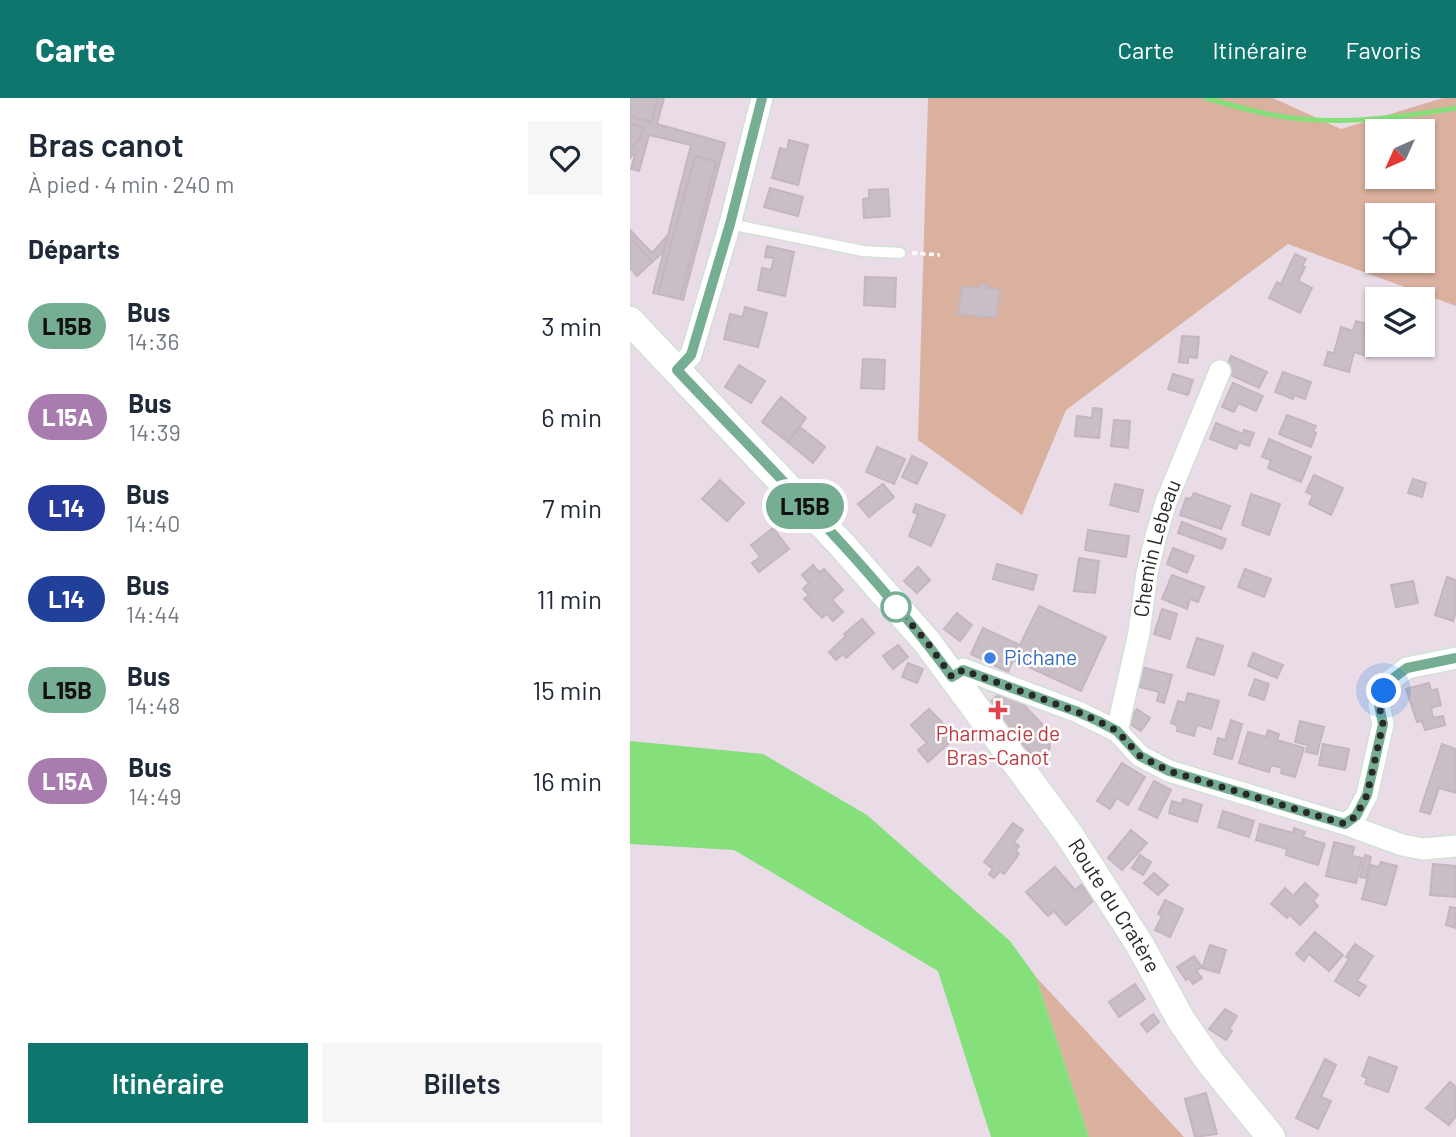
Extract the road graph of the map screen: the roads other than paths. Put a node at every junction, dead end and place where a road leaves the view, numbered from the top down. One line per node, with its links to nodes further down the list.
1 (762, 98): 2 (street)
2 (730, 224): 3 (lane); 5 (street)
3 (900, 253)
4 (630, 321): 5 (street, Route du Cratère)
5 (677, 370): 8 (street, Route du Cratère)
6 (1220, 371): 9 (street, Chemin Lebeau)
7 (1456, 658): 10 (street)
8 (952, 677): 9 (street); 12 (street, Route du Cratère)
9 (1117, 731): 10 (street)
10 (1345, 824): 11 (street)
11 (1456, 846)
12 (1271, 1137)

